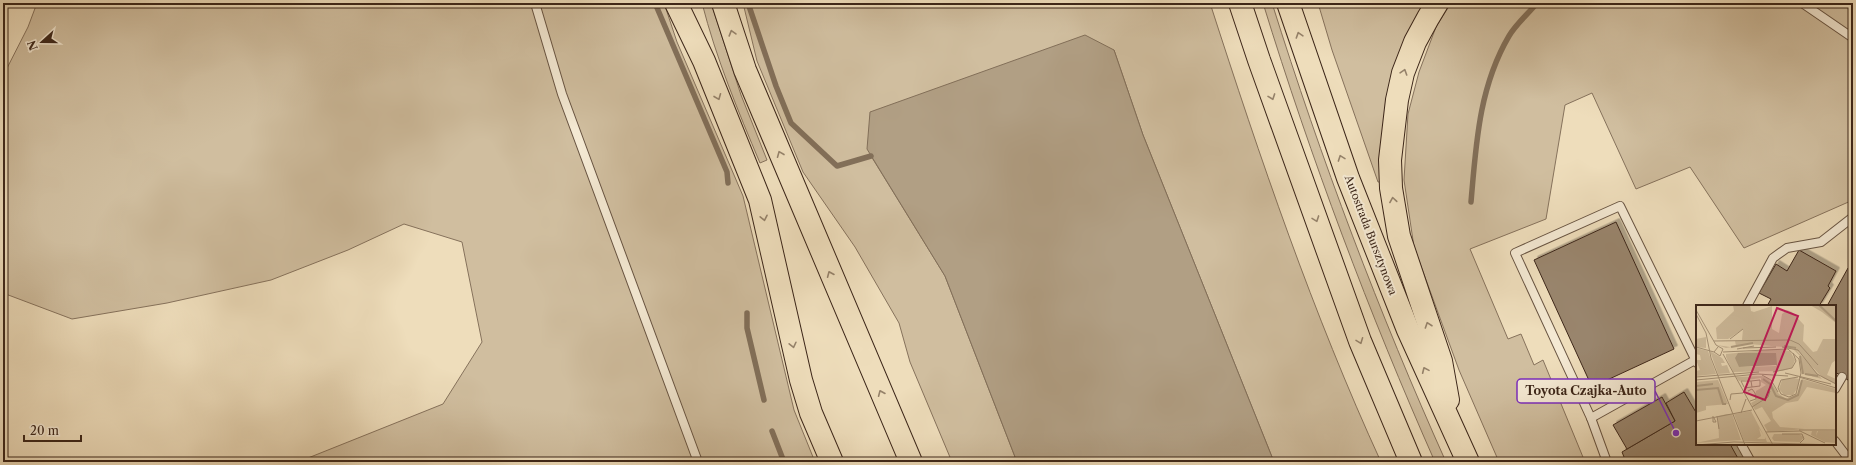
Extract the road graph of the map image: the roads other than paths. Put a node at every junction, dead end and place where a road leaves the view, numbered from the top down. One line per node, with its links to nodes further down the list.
1 (535, 3): 22 (lane)
2 (676, 3): 12 (highway)
3 (690, 3): 12 (highway)
4 (724, 3): 24 (highway, one-way to 4)
5 (1233, 3): 11 (highway)
6 (1240, 3): 11 (highway)
7 (1288, 3): 19 (highway, Autostrada Bursztynowa, one-way to 7)
8 (1437, 3): 19 (highway, one-way to 8)
9 (1802, 3): 10 (lane)
10 (1853, 38)
11 (1259, 60): 25 (highway, one-way to 25)
12 (704, 61): 23 (highway, one-way to 23)
13 (1853, 217): 14 (lane)
14 (1748, 305)
15 (1696, 362): 18 (lane); 18 (lane)
16 (1842, 377): 17 (lane)
17 (1836, 387)
18 (1591, 418): 27 (lane)
19 (1453, 431): 26 (highway, Autostrada Bursztynowa)
20 (1836, 443): 29 (lane)
21 (1742, 445): 28 (lane)
22 (698, 462)
23 (832, 462)
24 (911, 462)
25 (1411, 462)
26 (1468, 462)
27 (1607, 462)
28 (1751, 462)
29 (1851, 462)

